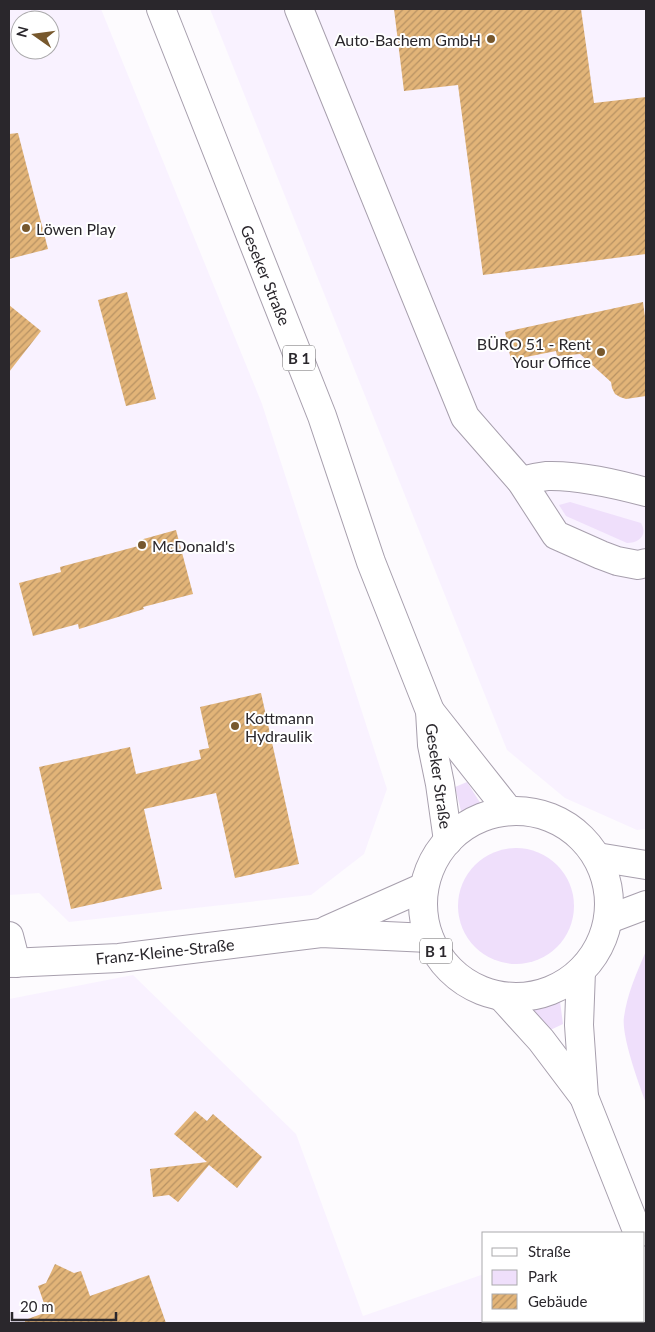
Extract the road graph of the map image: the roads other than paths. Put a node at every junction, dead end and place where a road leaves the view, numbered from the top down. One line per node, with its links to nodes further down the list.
1 (161, 9): 6 (main road, Geseker Straße / B 1)
2 (299, 9): 3 (main road)
3 (521, 481): 4 (main road); 5 (main road)
4 (646, 492)
5 (646, 563)
6 (430, 711): 7 (main road, Geseker Straße / B 1); 8 (main road, Geseker Straße / B 1)
7 (509, 811): 8 (main road, B 1); 9 (main road, B 1)
8 (448, 841): 11 (main road, B 1)
9 (597, 857): 10 (main road); 13 (main road, B 1)
10 (646, 865)
11 (424, 887): 14 (main road, Franz-Kleine-Straße); 16 (main road, B 1)
12 (646, 905): 13 (main road)
13 (609, 919): 18 (main road, B 1)
14 (321, 933): 16 (main road, Franz-Kleine-Straße); 17 (main road, Franz-Kleine-Straße)
15 (9, 936): 17 (main road)
16 (429, 938): 19 (main road, B 1)
17 (12, 963)
18 (581, 971): 19 (main road, B 1); 20 (main road, B 1)
19 (502, 997): 20 (main road, B 1)
20 (584, 1097): 21 (main road, B 1)
21 (638, 1232)

